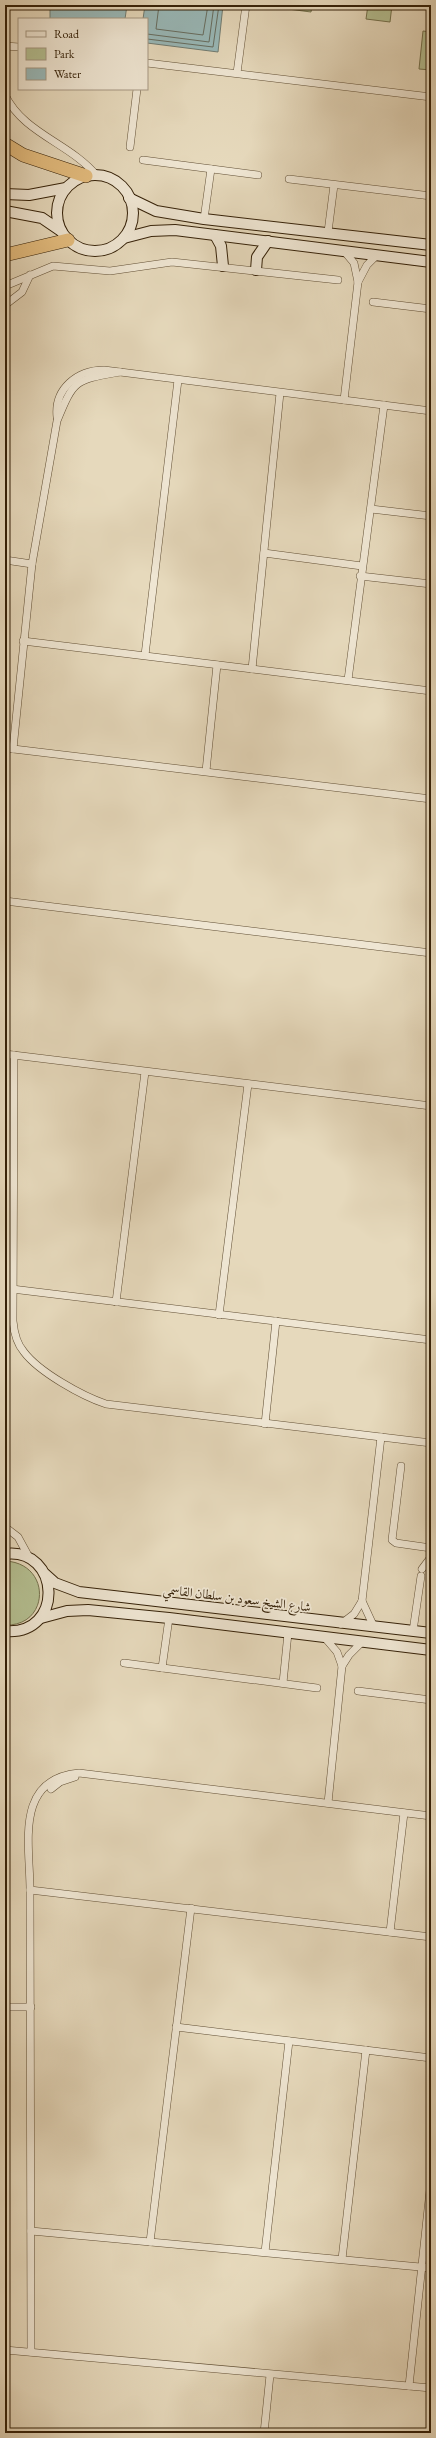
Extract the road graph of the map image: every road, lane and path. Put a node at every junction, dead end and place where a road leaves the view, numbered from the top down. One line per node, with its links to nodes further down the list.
1 (246, 5): 5 (street)
2 (5, 46): 3 (street)
3 (18, 47)
4 (148, 63): 5 (street)
5 (237, 73): 8 (street)
6 (137, 90): 10 (street)
7 (5, 95): 14 (street)
8 (431, 97)
9 (5, 144): 14 (highway)
10 (130, 147)
11 (143, 160): 12 (street)
12 (211, 169): 13 (street); 22 (street)
13 (258, 175)
14 (91, 176): 17 (main road); 20 (main road)
15 (289, 180): 16 (street)
16 (334, 184): 19 (street); 23 (street)
17 (66, 188): 18 (main road); 25 (main road)
18 (5, 194)
19 (431, 196)
20 (129, 198): 22 (main road); 26 (main road)
21 (5, 211): 25 (main road)
22 (204, 219): 23 (main road)
23 (328, 232): 28 (main road)
24 (215, 234): 26 (main road); 27 (main road); 33 (main road)
25 (64, 236): 26 (main road); 31 (highway)
26 (124, 238)
27 (268, 241): 29 (main road); 34 (main road)
28 (429, 244)
29 (344, 251): 30 (main road); 37 (street)
30 (377, 255): 32 (main road); 37 (street)
31 (5, 256)
32 (431, 262)
33 (223, 266): 34 (street); 35 (street)
34 (256, 270): 36 (street)
35 (30, 275): 38 (street); 40 (street)
36 (338, 280)
37 (358, 282): 45 (street)
38 (5, 286)
39 (373, 302): 41 (street)
40 (5, 306)
41 (431, 309)
42 (120, 372): 43 (street); 48 (street); 48 (street)
43 (178, 380): 44 (street); 58 (street)
44 (280, 393): 45 (street); 51 (street)
45 (344, 400): 46 (street)
46 (384, 405): 47 (street); 49 (street)
47 (431, 410)
48 (57, 421): 53 (street)
49 (371, 509): 50 (street); 54 (street)
50 (431, 516)
51 (264, 553): 54 (street); 60 (street)
52 (5, 560): 53 (street)
53 (32, 564): 57 (street)
54 (362, 566): 55 (street)
55 (360, 576): 56 (street); 61 (street)
56 (431, 584)
57 (23, 641): 58 (street); 63 (street)
58 (145, 655): 59 (street)
59 (217, 665): 60 (street); 64 (street)
60 (252, 669): 61 (street)
61 (348, 680): 62 (street)
62 (431, 691)
63 (9, 748): 64 (street)
64 (206, 771): 65 (street)
65 (431, 799)
66 (5, 901): 67 (street)
67 (431, 953)
68 (5, 1054): 69 (street)
69 (14, 1055): 70 (street); 73 (street)
70 (144, 1072): 71 (street); 74 (street)
71 (248, 1084): 72 (street); 75 (street)
72 (431, 1106)
73 (12, 1289): 74 (street); 78 (street)
74 (116, 1302): 75 (street)
75 (220, 1315): 76 (street)
76 (276, 1321): 77 (street); 78 (street)
77 (431, 1340)
78 (265, 1424): 79 (street)
79 (381, 1437): 80 (street); 90 (street)
80 (431, 1443)
81 (400, 1466): 85 (street)
82 (5, 1527): 88 (street)
83 (5, 1535): 84 (street)
84 (5, 1542)
85 (431, 1548)
86 (5, 1554): 88 (main road)
87 (431, 1557): 95 (street)
88 (30, 1559): 89 (main road, شارع الشيخ سعود بن سلطان القاسمي)
89 (45, 1574): 91 (main road); 93 (main road, شارع الشيخ سعود بن سلطان القاسمي)
90 (362, 1601): 93 (street); 94 (street)
91 (41, 1618): 92 (main road); 97 (main road)
92 (169, 1618): 96 (main road); 104 (street)
93 (341, 1624): 94 (main road, شارع الشيخ سعود بن سلطان القاسمي); 99 (main road)
94 (374, 1627): 95 (main road, شارع الشيخ سعود بن سلطان القاسمي)
95 (413, 1631): 98 (main road, شارع الشيخ سعود بن سلطان القاسمي)
96 (288, 1632): 99 (main road); 105 (street)
97 (7, 1633)
98 (431, 1633)
99 (325, 1638): 100 (main road); 103 (street)
100 (362, 1642): 101 (main road); 103 (street)
101 (431, 1650)
102 (124, 1663): 104 (street)
103 (342, 1666): 109 (street)
104 (162, 1668): 105 (street)
105 (283, 1683): 106 (street)
106 (317, 1688)
107 (358, 1691): 108 (street)
108 (431, 1700)
109 (328, 1804): 110 (street); 112 (street)
110 (404, 1813): 111 (street); 114 (street)
111 (431, 1816)
112 (30, 1890): 113 (street); 117 (street)
113 (191, 1908): 114 (street); 118 (street)
114 (390, 1932): 115 (street)
115 (431, 1937)
116 (5, 2007): 117 (street)
117 (31, 2007): 123 (street)
118 (176, 2027): 119 (street); 124 (street)
119 (289, 2041): 120 (street); 125 (street)
120 (366, 2050): 121 (street); 126 (street)
121 (431, 2058)
122 (431, 2181): 127 (street)
123 (31, 2231): 124 (street); 130 (street)
124 (150, 2242): 125 (street)
125 (265, 2252): 126 (street)
126 (342, 2259): 127 (street)
127 (421, 2267): 128 (street); 132 (street)
128 (431, 2268)
129 (5, 2350): 130 (street)
130 (31, 2352): 131 (street)
131 (270, 2375): 132 (street); 134 (street)
132 (410, 2386): 133 (street)
133 (431, 2388)
134 (264, 2433)

